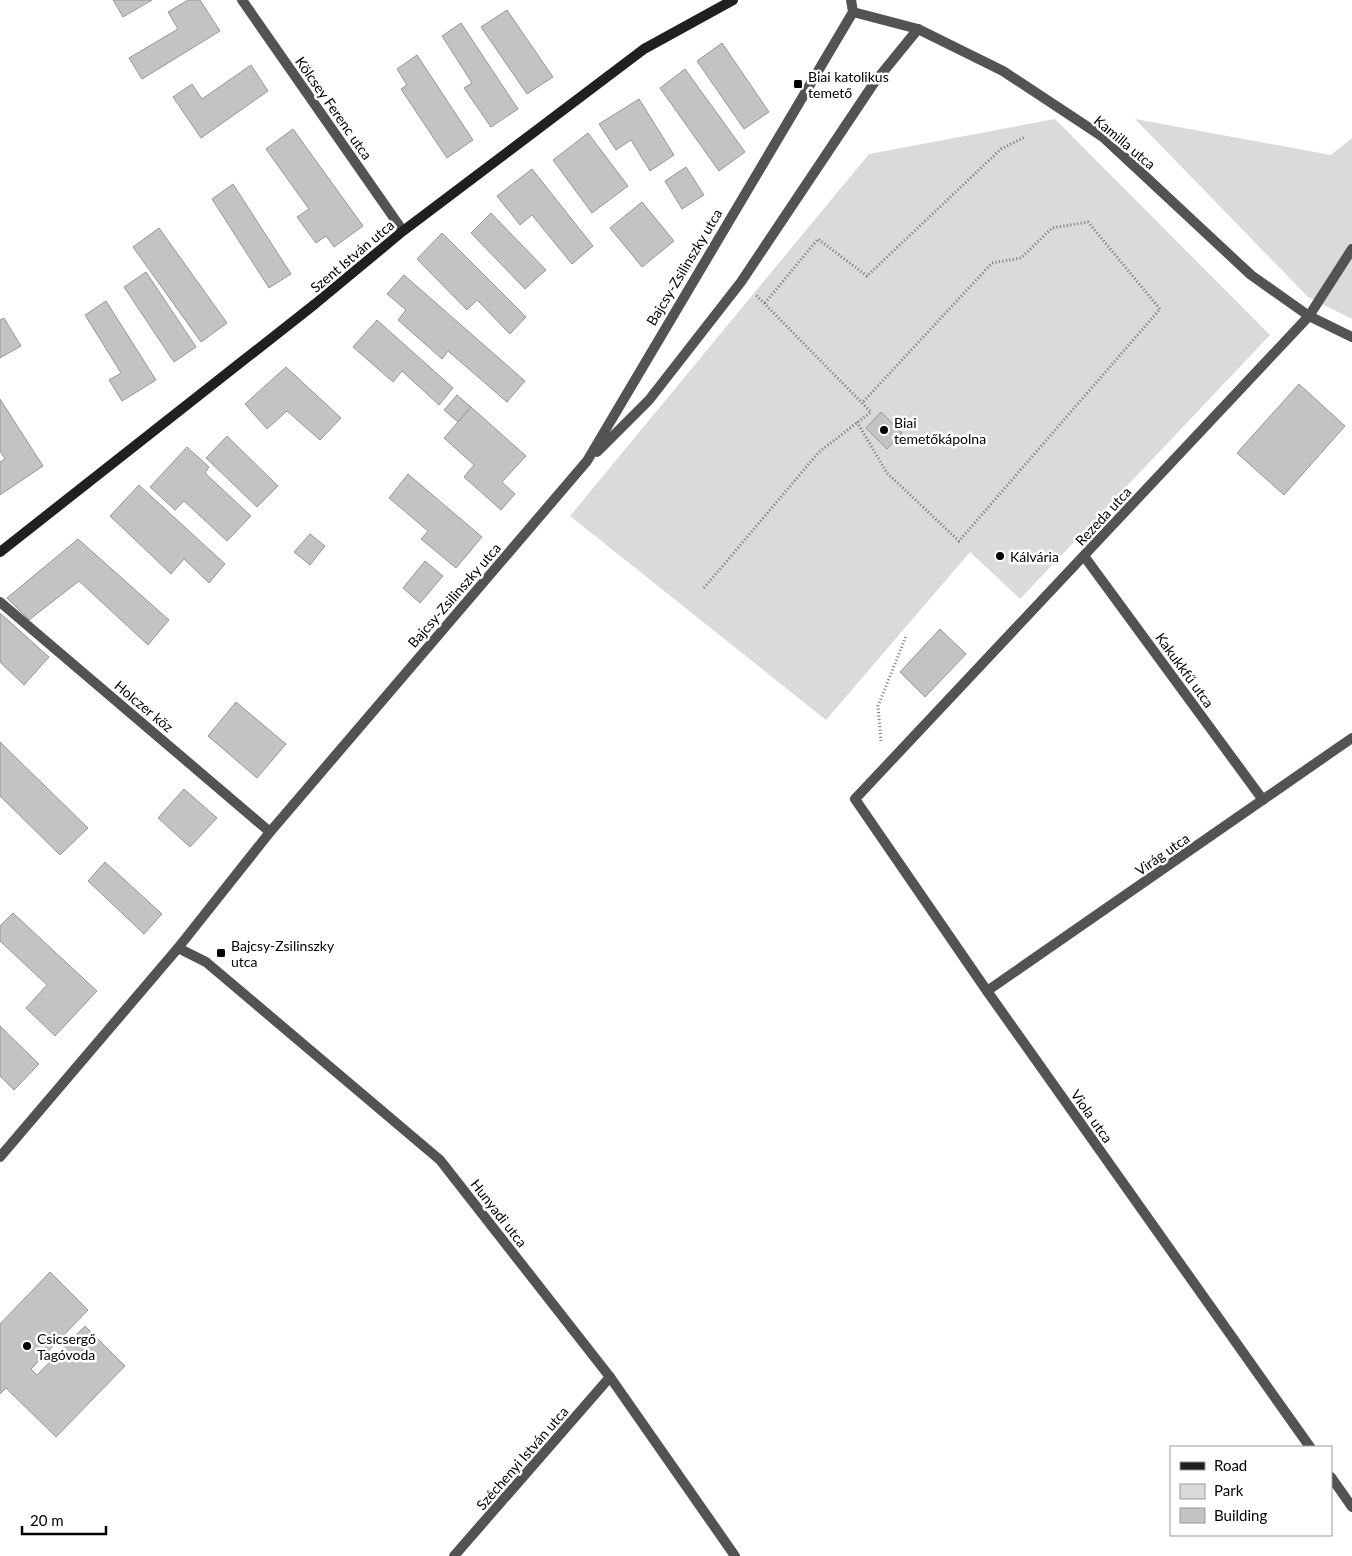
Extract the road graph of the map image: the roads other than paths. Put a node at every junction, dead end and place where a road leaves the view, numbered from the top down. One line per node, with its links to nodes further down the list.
1 (242, 0): 6 (street, Kölcsey Ferenc utca)
2 (733, 0): 6 (main road, Szent István utca)
3 (851, 0): 4 (street)
4 (853, 12): 5 (street, Kamilla utca); 10 (street, Bajcsy-Zsilinszky utca)
5 (918, 29): 8 (street, Kamilla utca); 10 (street)
6 (403, 231): 11 (main road, Szent István utca)
7 (1352, 249): 8 (street, Rezeda utca)
8 (1309, 316): 9 (street, Kamilla utca); 12 (street, Rezeda utca)
9 (1352, 337)
10 (587, 461): 17 (street, Bajcsy-Zsilinszky utca)
11 (0, 552)
12 (1084, 556): 15 (street, Rezeda utca); 16 (street, Kakukkfű utca)
13 (0, 602): 17 (street, Holczer köz)
14 (1352, 738): 16 (street, Virág utca)
15 (855, 799): 19 (street, Viola utca)
16 (1263, 800): 19 (street, Virág utca)
17 (270, 832): 18 (street, Bajcsy-Zsilinszky utca)
18 (178, 948): 20 (street, Bajcsy-Zsilinszky utca); 21 (street, Hunyadi utca)
19 (987, 991): 22 (street, Viola utca)
20 (0, 1158)
21 (610, 1377): 25 (street, Széchenyi István utca); 26 (street, Hunyadi utca)
22 (1309, 1446)
23 (1332, 1478): 24 (street)
24 (1352, 1507)
25 (454, 1556)
26 (735, 1556)

